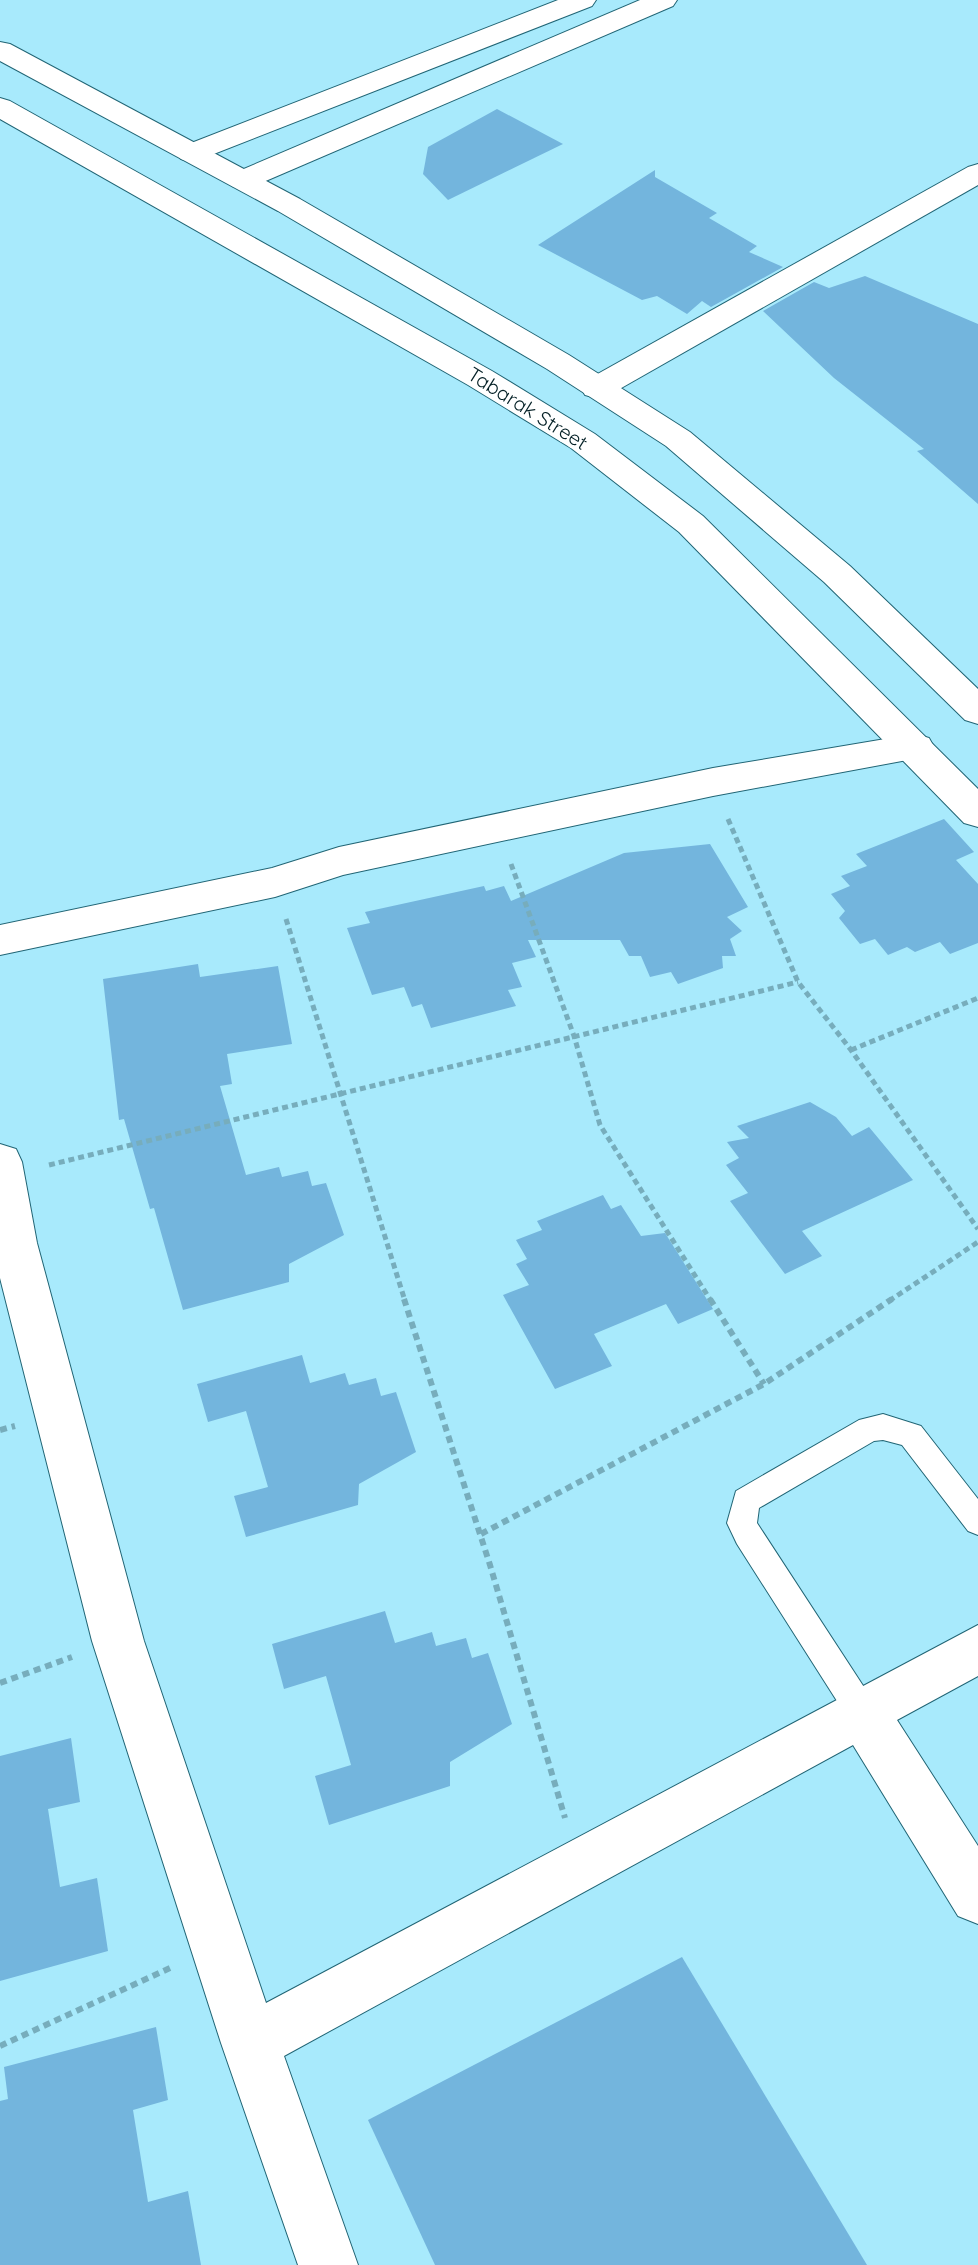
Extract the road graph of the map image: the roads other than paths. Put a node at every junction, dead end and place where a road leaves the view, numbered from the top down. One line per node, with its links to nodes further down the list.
1 (582, 0): 5 (street)
2 (663, 0): 7 (street)
3 (0, 51): 5 (street)
4 (0, 107): 9 (street, Tabarak Street)
5 (191, 153): 7 (street)
6 (978, 173): 12 (street)
7 (243, 180): 8 (street)
8 (289, 205): 9 (street); 10 (street)
9 (229, 236): 11 (street, Tabarak Street)
10 (506, 332): 11 (street); 12 (street)
11 (450, 361): 14 (street, Tabarak Street)
12 (597, 388): 13 (street)
13 (978, 711)
14 (915, 747): 15 (street, Tabarak Street); 16 (street)
15 (978, 813)
16 (0, 940)
17 (1, 1169): 22 (street)
18 (978, 1522): 20 (lane)
19 (978, 1649): 20 (street)
20 (862, 1712): 21 (street); 22 (street)
21 (978, 1896)
22 (250, 2043): 23 (street)
23 (328, 2265)

